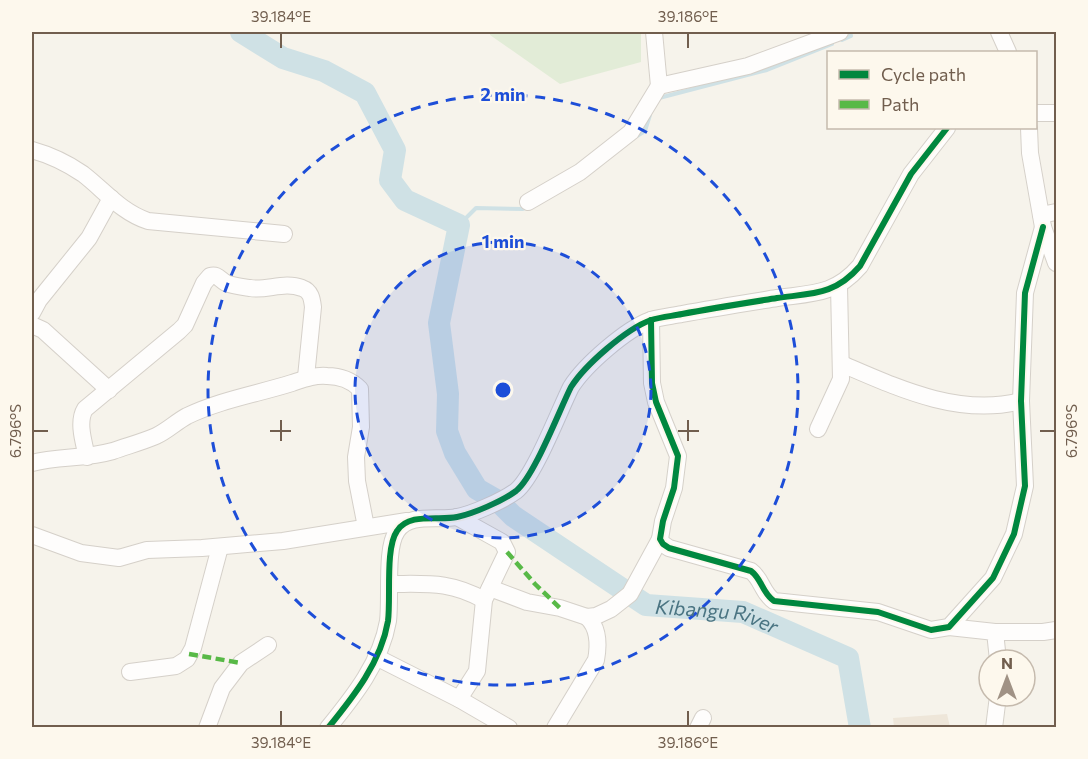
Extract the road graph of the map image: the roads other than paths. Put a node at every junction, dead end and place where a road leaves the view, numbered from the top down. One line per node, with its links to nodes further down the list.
1 (654, 32): 5 (street)
2 (840, 32): 5 (street)
3 (999, 32): 4 (street)
4 (1007, 51)
5 (659, 86): 12 (street)
6 (1037, 113): 7 (street)
7 (1056, 113)
8 (946, 129): 16 (street)
9 (1029, 129): 13 (street)
10 (32, 150): 11 (street)
11 (111, 198): 14 (street); 17 (street)
12 (528, 201)
13 (1047, 218): 15 (street); 23 (street)
14 (284, 234)
15 (1056, 263)
16 (839, 286): 18 (street); 20 (street)
17 (32, 313)
18 (651, 320): 27 (street); 30 (street)
19 (32, 325): 22 (street)
20 (842, 364): 23 (street); 24 (street)
21 (306, 377): 22 (street); 25 (street); 29 (street)
22 (109, 390): 25 (street)
23 (1021, 401): 36 (street)
24 (818, 429)
25 (87, 458): 26 (street)
26 (32, 463)
27 (457, 517): 28 (street); 34 (street)
28 (407, 521): 29 (street); 33 (street)
29 (366, 527): 32 (street)
30 (660, 539): 35 (street); 36 (street)
31 (35, 543): 32 (street)
32 (220, 547): 42 (street)
33 (390, 584): 34 (street); 41 (street)
34 (487, 594): 35 (street); 43 (street)
35 (587, 617): 48 (street)
36 (949, 627): 38 (street)
37 (1056, 630): 38 (street)
38 (995, 632): 40 (street)
39 (268, 645): 45 (street)
40 (997, 648)
41 (376, 657): 43 (street); 46 (street)
42 (130, 672)
43 (459, 699): 47 (street)
44 (996, 708): 49 (street)
45 (207, 728)
46 (328, 728)
47 (508, 728)
48 (555, 728)
49 (994, 728)

